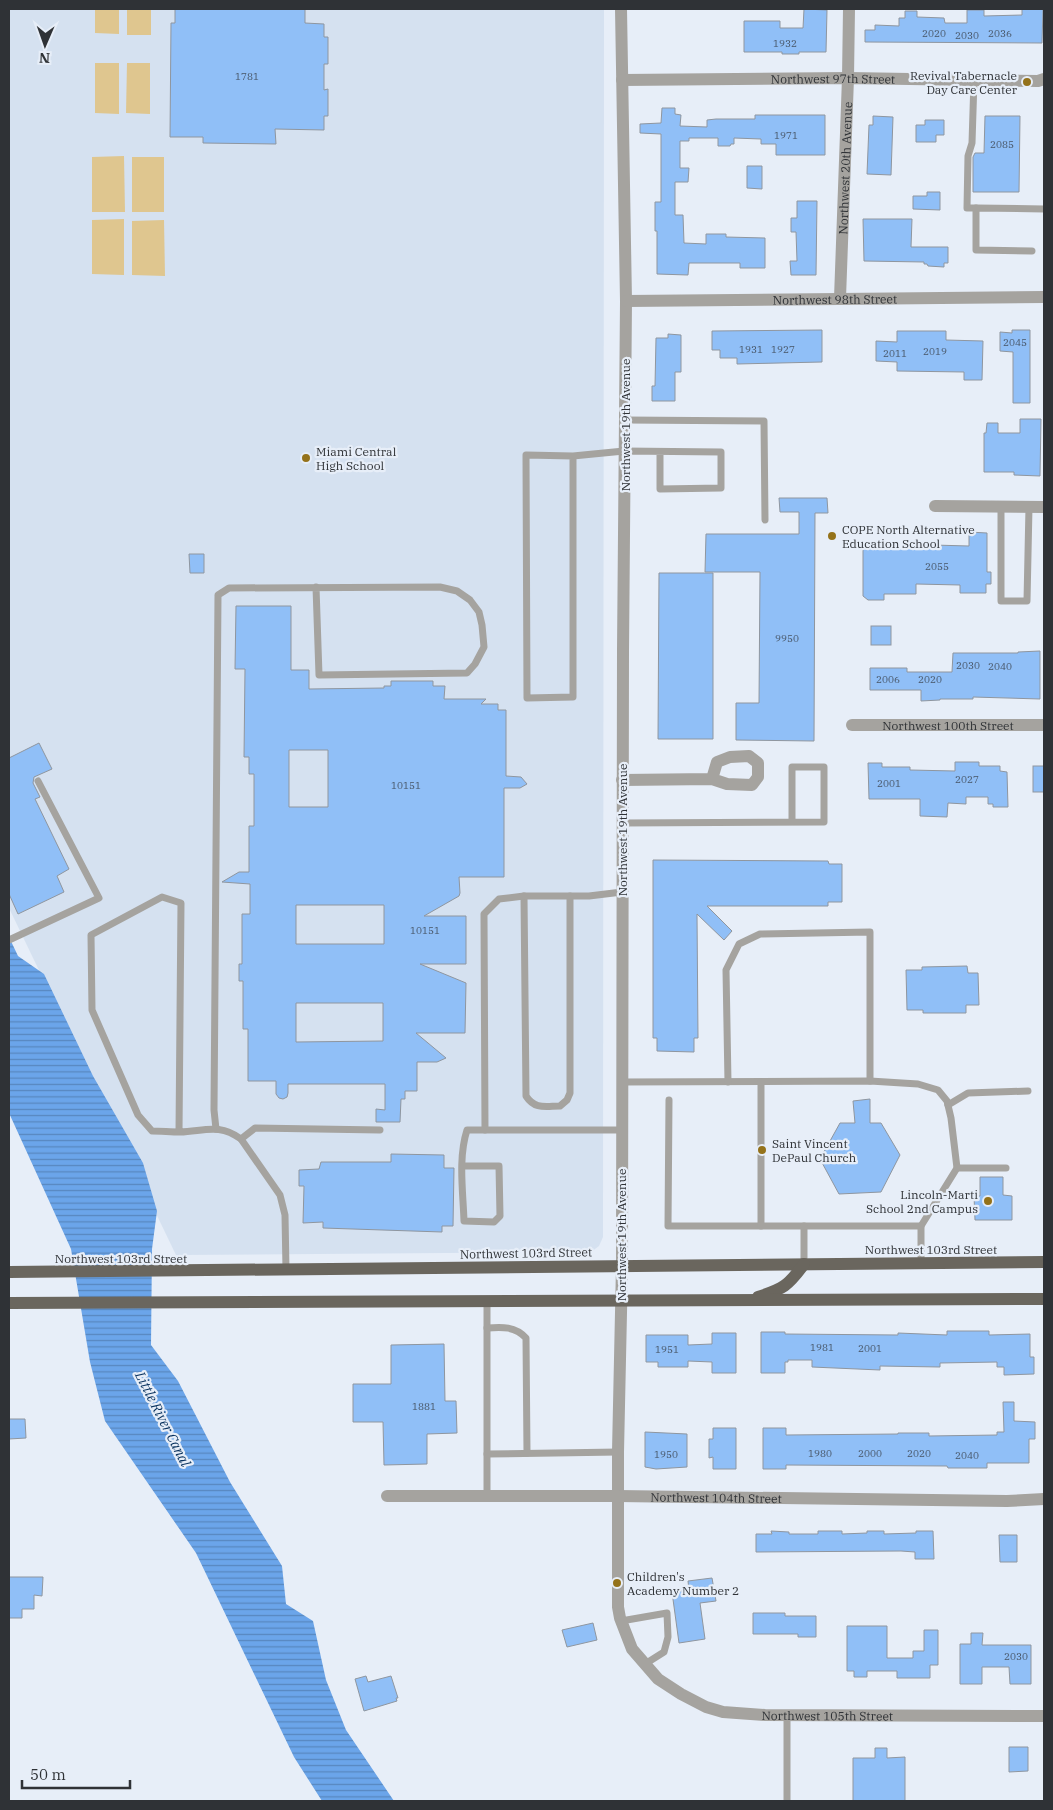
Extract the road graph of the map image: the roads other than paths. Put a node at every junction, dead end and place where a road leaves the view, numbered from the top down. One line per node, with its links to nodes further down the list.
1 (621, 9): 5 (street, Northwest 19th Avenue)
2 (849, 9): 3 (street, Northwest 20th Avenue)
3 (848, 78): 5 (street, Northwest 97th Street); 6 (street, Northwest 97th Street); 11 (street, Northwest 20th Avenue)
4 (1044, 79): 6 (street, Northwest 97th Street)
5 (622, 80): 12 (street, Northwest 19th Avenue)
6 (974, 80): 7 (lane)
7 (976, 208): 8 (lane); 9 (lane)
8 (1044, 209)
9 (1032, 251)
10 (1044, 296): 11 (street, Northwest 98th Street)
11 (840, 298): 12 (street, Northwest 98th Street)
12 (626, 301): 13 (street, Northwest 19th Avenue)
13 (625, 420): 14 (street, Northwest 19th Avenue); 21 (lane)
14 (624, 451): 15 (lane); 16 (lane); 26 (street, Northwest 19th Avenue)
15 (660, 452): 15 (lane)
16 (573, 456): 16 (lane)
17 (935, 506): 18 (street)
18 (1001, 507): 19 (street); 19 (lane)
19 (1028, 507): 20 (street)
20 (1044, 507)
21 (765, 520)
22 (316, 587): 22 (lane); 41 (lane)
23 (852, 725): 24 (street, Northwest 100th Street)
24 (1044, 725)
25 (712, 778): 26 (street)
26 (622, 780): 29 (street, Northwest 19th Avenue)
27 (38, 781): 33 (lane)
28 (792, 822): 28 (lane); 29 (lane)
29 (622, 823): 30 (street, Northwest 19th Avenue)
30 (622, 892): 32 (lane); 35 (street, Northwest 19th Avenue)
31 (524, 896): 32 (lane); 32 (lane); 43 (lane)
32 (570, 896)
33 (9, 940)
34 (870, 1081): 36 (lane); 37 (lane); 40 (lane)
35 (622, 1082): 36 (lane); 44 (street, Northwest 19th Avenue)
36 (728, 1082): 37 (lane)
37 (761, 1082): 50 (lane)
38 (1028, 1091): 40 (lane)
39 (669, 1100): 50 (lane)
40 (948, 1105): 48 (lane)
41 (216, 1129): 45 (lane); 46 (lane)
42 (380, 1130): 46 (lane)
43 (485, 1130): 44 (lane); 47 (lane)
44 (622, 1130): 56 (street, Northwest 19th Avenue)
45 (179, 1132): 45 (lane)
46 (241, 1139): 57 (lane)
47 (462, 1166): 47 (lane)
48 (957, 1168): 49 (lane); 52 (lane)
49 (1006, 1168)
50 (761, 1226): 51 (lane)
51 (804, 1226): 52 (lane); 55 (lane)
52 (921, 1226): 54 (lane)
53 (1044, 1262): 54 (main road, Northwest 103rd Street)
54 (921, 1263): 55 (main road, Northwest 103rd Street)
55 (804, 1264): 56 (main road, Northwest 103rd Street); 62 (main road)
56 (622, 1266): 57 (main road, Northwest 103rd Street); 61 (street, Northwest 19th Avenue)
57 (286, 1270): 58 (main road, Northwest 103rd Street)
58 (9, 1272)
59 (1044, 1299): 62 (main road)
60 (487, 1300): 61 (main road); 63 (main road); 64 (lane)
61 (621, 1301): 62 (main road); 65 (street, Northwest 19th Avenue)
62 (746, 1301)
63 (9, 1304)
64 (487, 1328): 66 (lane); 67 (lane)
65 (618, 1452): 66 (lane); 70 (street, Northwest 19th Avenue)
66 (527, 1453): 67 (lane)
67 (487, 1454): 69 (lane)
68 (387, 1496): 69 (street, Northwest 104th Street)
69 (487, 1496): 70 (street, Northwest 104th Street)
70 (618, 1496): 71 (street, Northwest 104th Street); 72 (street, Northwest 19th Avenue)
71 (1044, 1499)
72 (621, 1621): 73 (street, Northwest 19th Avenue); 74 (lane)
73 (632, 1649): 74 (street, Northwest 105th Street)
74 (645, 1664): 75 (street, Northwest 105th Street)
75 (787, 1715): 76 (street, Northwest 105th Street); 77 (lane)
76 (1044, 1716)
77 (787, 1801)

